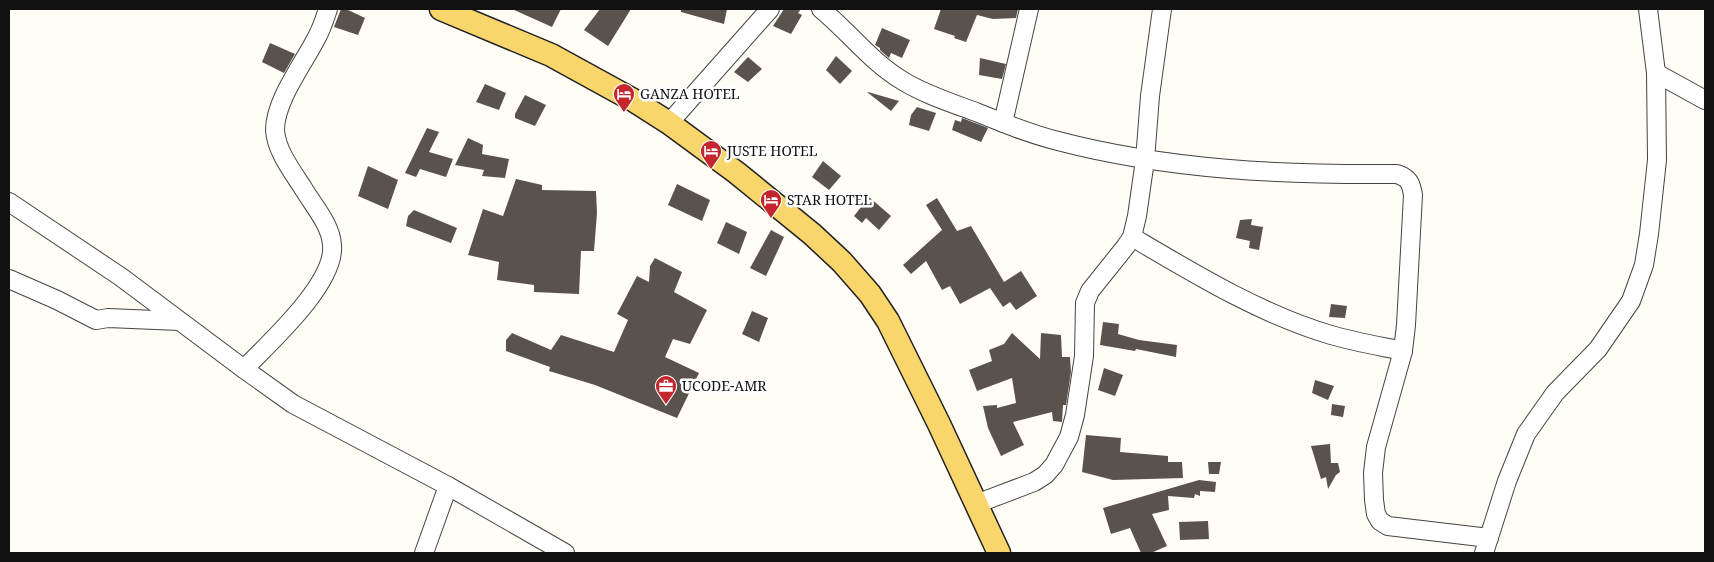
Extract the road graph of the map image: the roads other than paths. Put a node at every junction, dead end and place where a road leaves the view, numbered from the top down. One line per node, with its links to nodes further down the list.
1 (328, 9): 18 (street)
2 (441, 9): 10 (main road)
3 (770, 9): 10 (street)
4 (821, 9): 11 (street)
5 (1029, 9): 11 (street)
6 (1162, 9): 12 (street)
7 (1648, 9): 8 (street)
8 (1656, 73): 9 (street); 21 (street)
9 (1705, 100)
10 (669, 123): 20 (main road)
11 (1003, 123): 12 (street)
12 (1145, 160): 14 (street); 17 (street)
13 (9, 202): 16 (street)
14 (1132, 237): 17 (street); 20 (street)
15 (9, 279): 16 (street)
16 (179, 321): 18 (street)
17 (1403, 351): 21 (street)
18 (244, 369): 19 (street)
19 (448, 486): 22 (street); 23 (street)
20 (976, 504): 24 (main road)
21 (1487, 546)
22 (424, 553)
23 (565, 553)
24 (999, 553)

